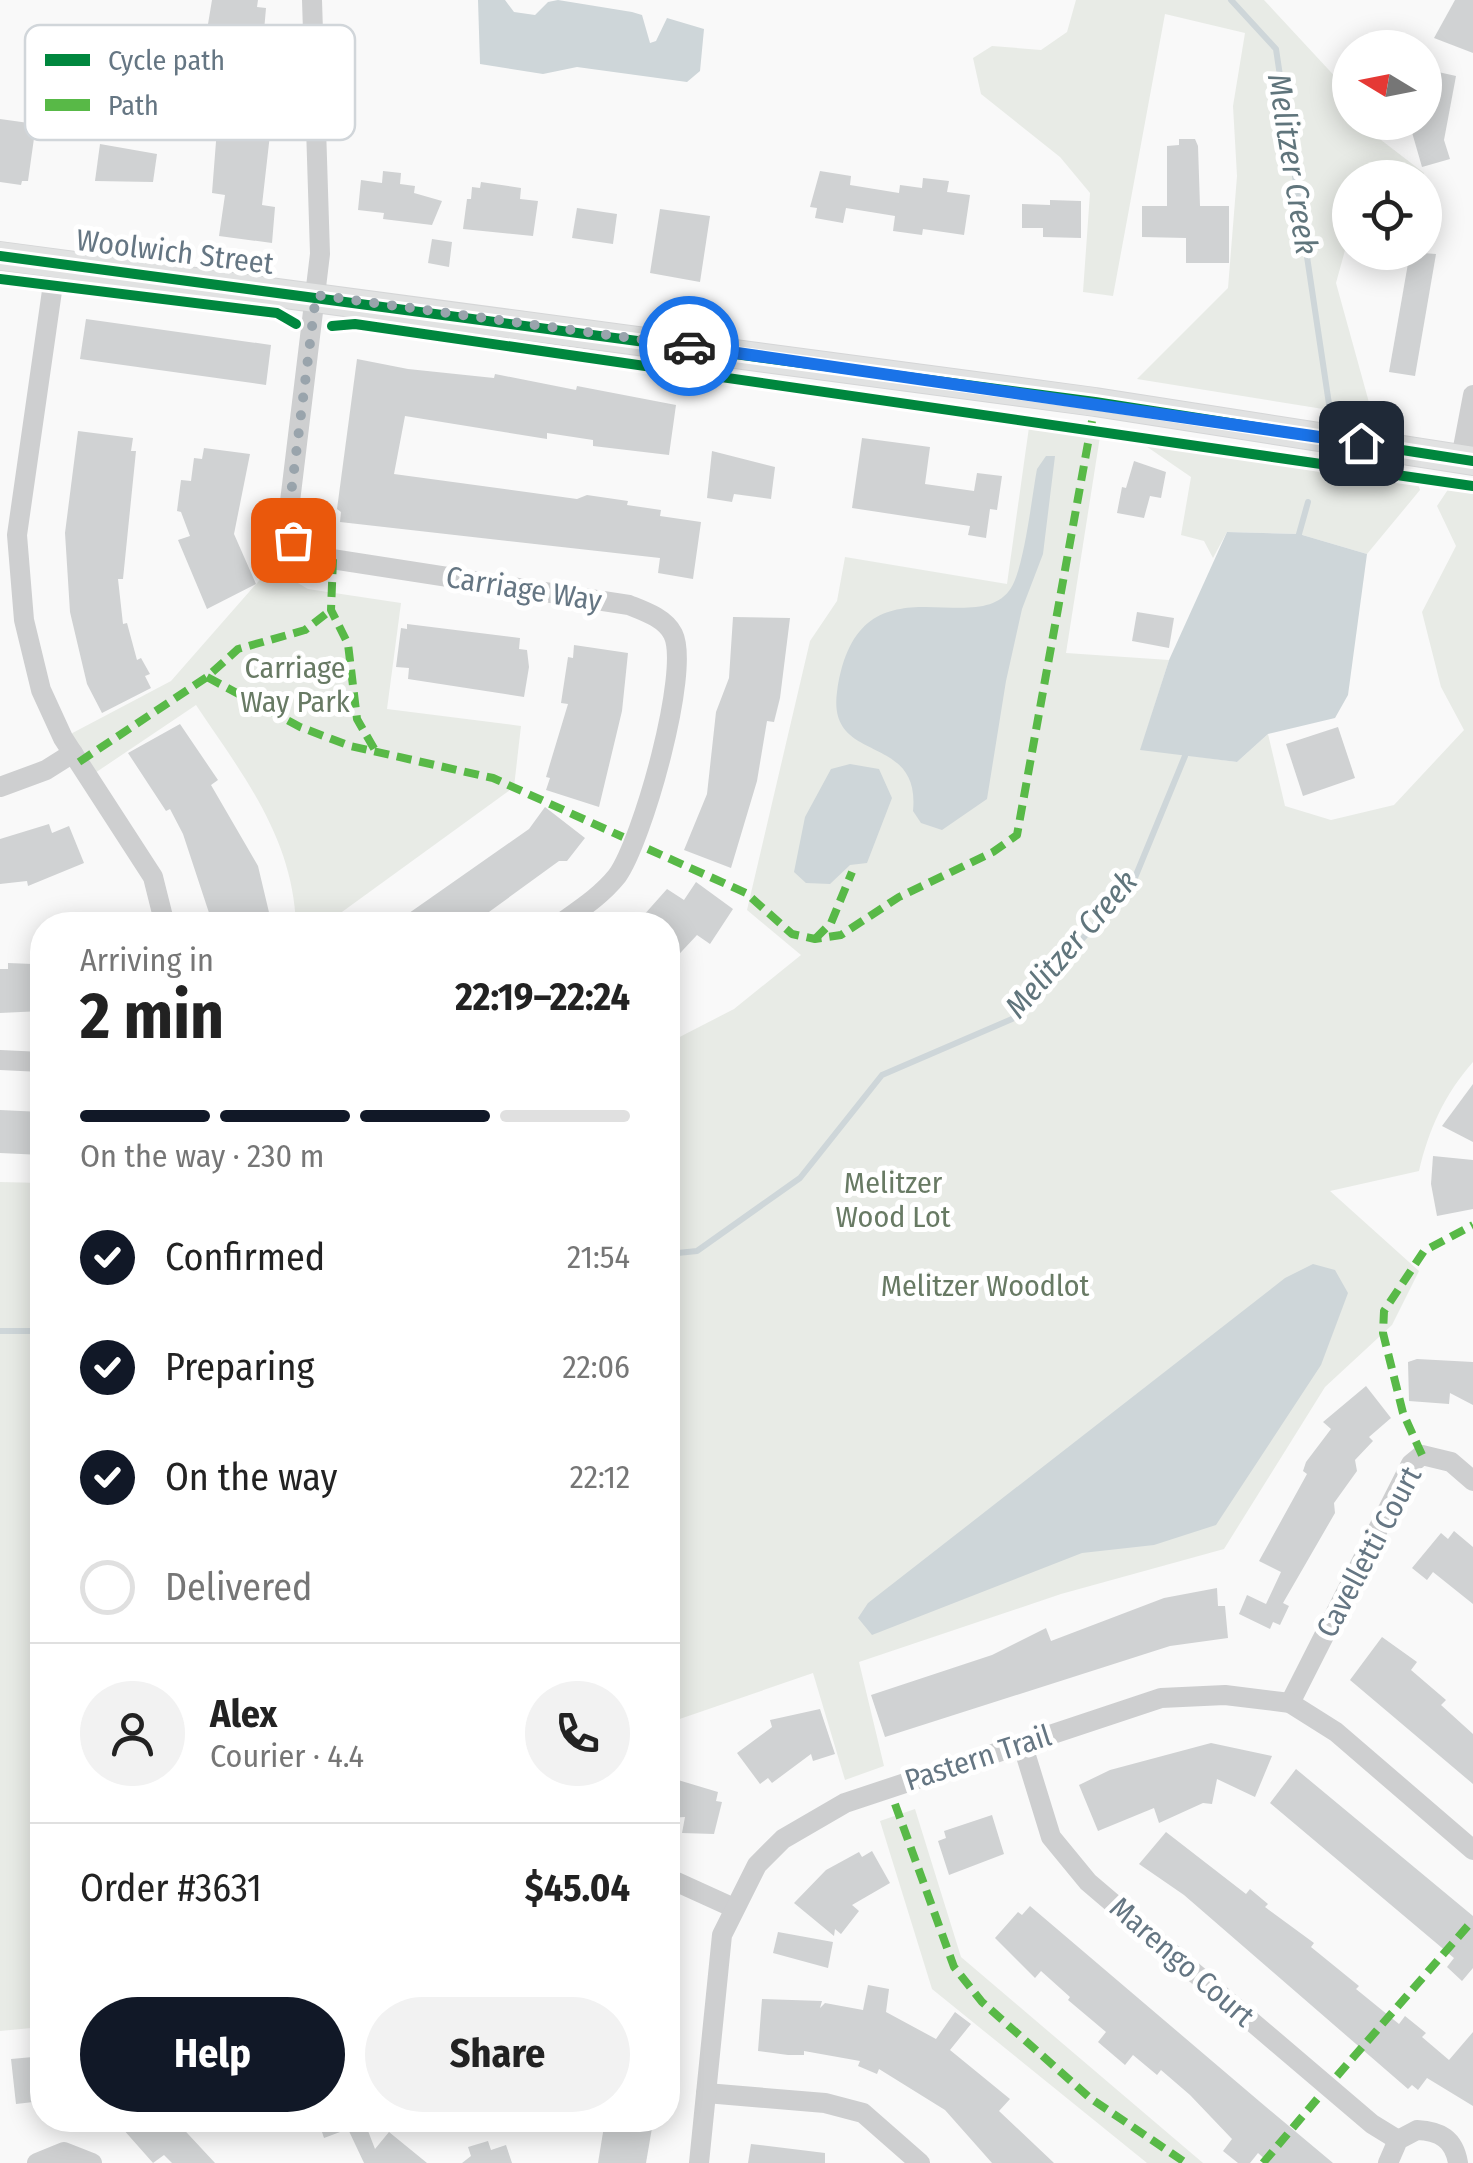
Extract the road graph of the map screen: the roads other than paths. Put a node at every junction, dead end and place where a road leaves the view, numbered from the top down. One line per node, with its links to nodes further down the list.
1 (312, 0): 2 (street)
2 (313, 25)
3 (318, 140): 6 (street)
4 (0, 256): 5 (street, Woolwich Street)
5 (56, 262): 6 (street, Woolwich Street); 9 (street)
6 (316, 295): 8 (street, Woolwich Street); 13 (street, Carriage Way)
7 (1473, 395): 8 (street)
8 (1467, 460)
9 (9, 535): 10 (street)
10 (73, 753): 11 (street); 12 (street)
11 (0, 787)
12 (161, 912)
13 (576, 912)
14 (0, 1060): 15 (street)
15 (30, 1061)
16 (1473, 1481): 17 (street, Cavelletti Court)
17 (1290, 1703): 18 (street, Pastern Trail); 19 (street, Pastern Trail)
18 (1022, 1743): 21 (street, Pastern Trail); 23 (street, Marengo Court)
19 (1473, 1850)
20 (680, 1883): 21 (street)
21 (734, 1908): 22 (street, Pastern Trail)
22 (706, 2093): 26 (street, Pastern Trail); 27 (street)
23 (1398, 2140): 28 (street); 29 (street)
24 (37, 2163): 25 (street)
25 (92, 2163)
26 (699, 2163)
27 (920, 2163)
28 (1388, 2163)
29 (1458, 2163)

